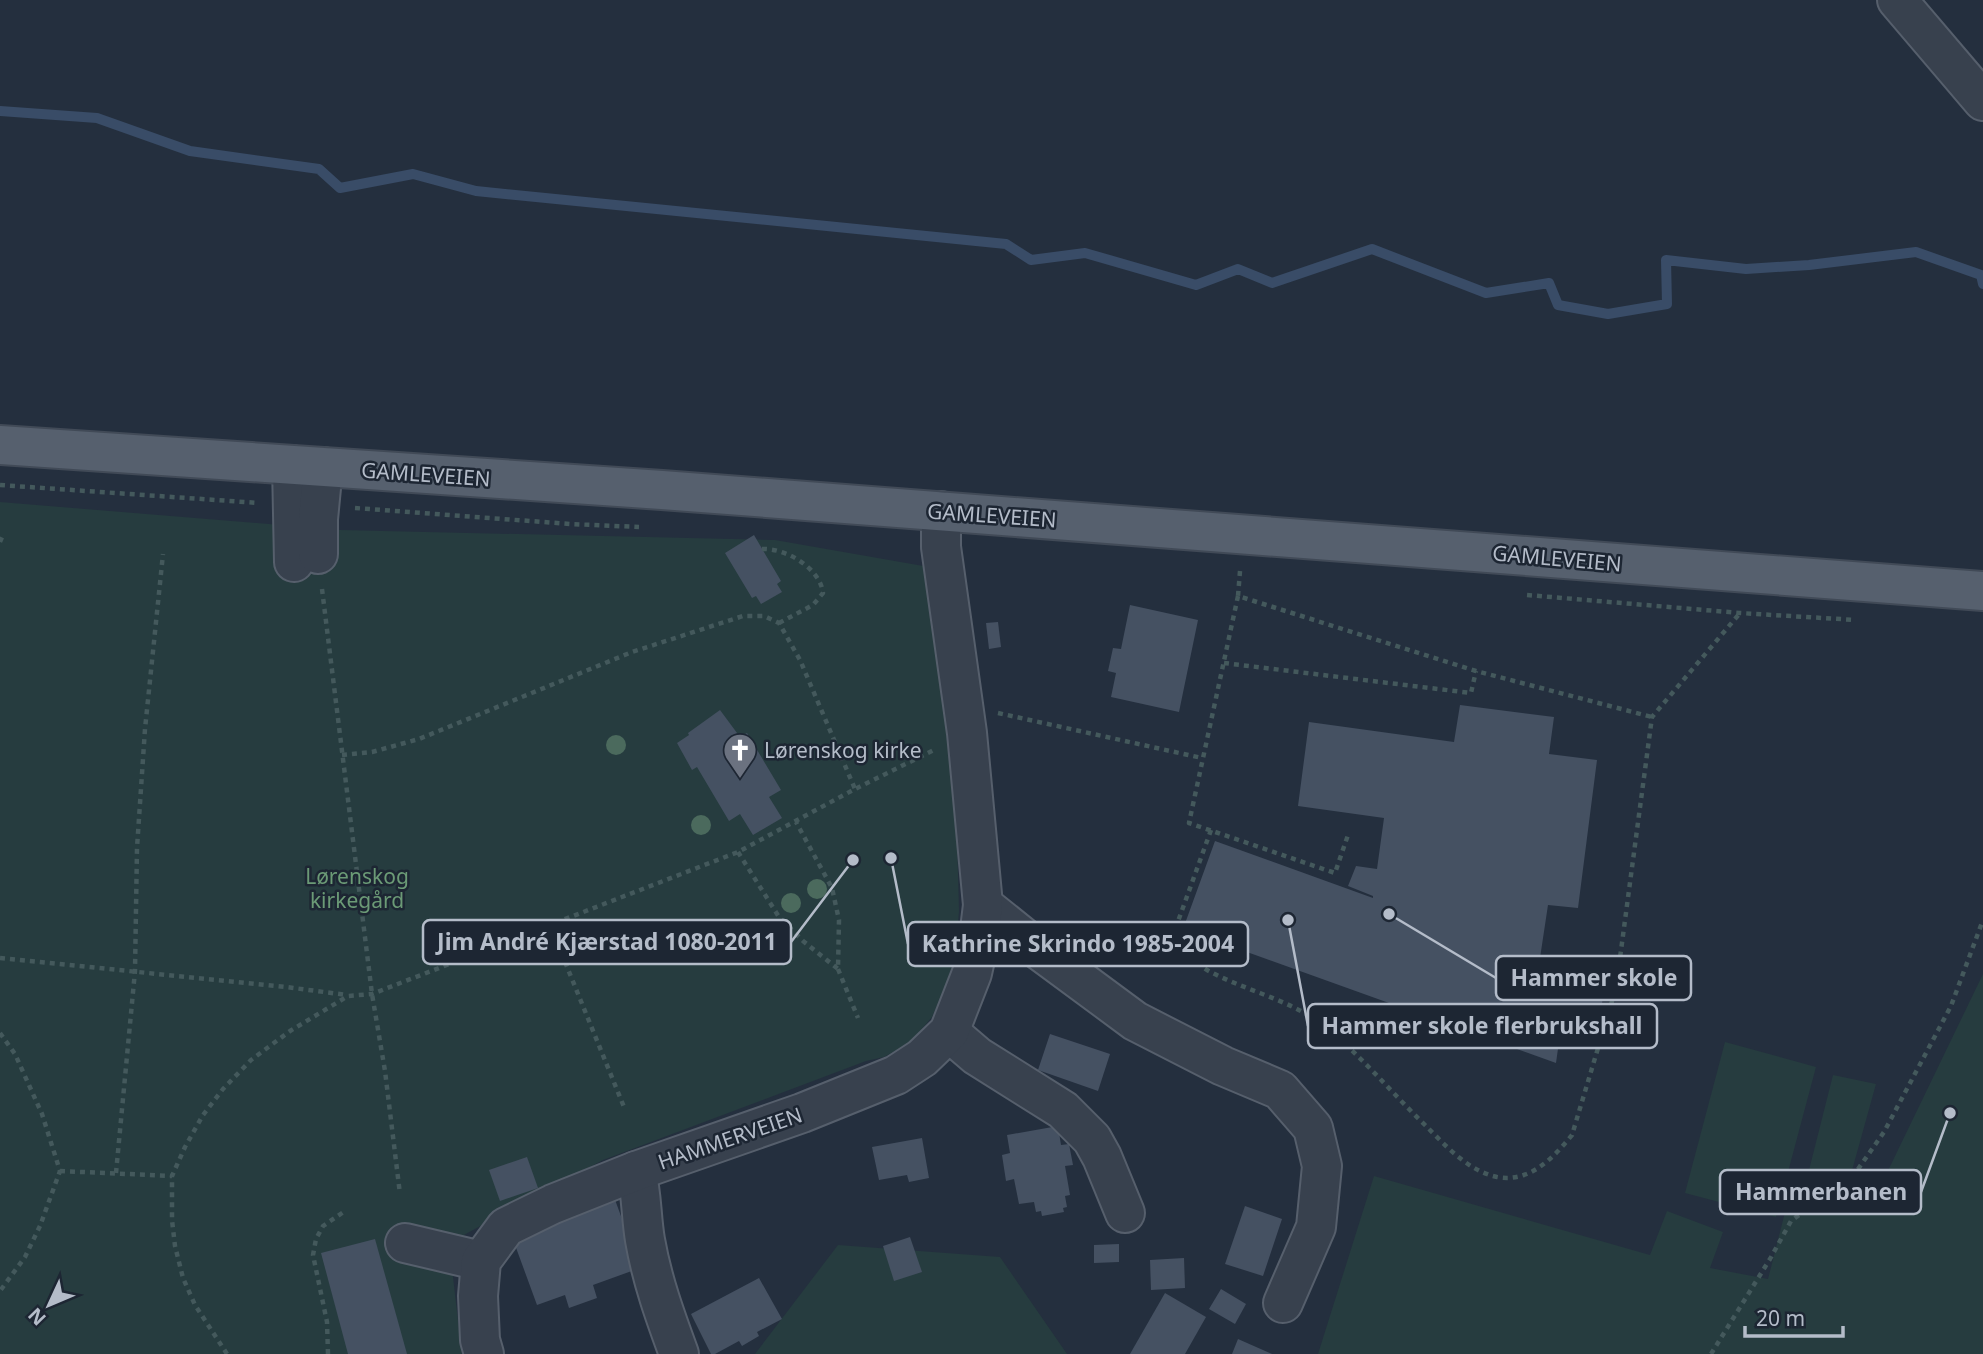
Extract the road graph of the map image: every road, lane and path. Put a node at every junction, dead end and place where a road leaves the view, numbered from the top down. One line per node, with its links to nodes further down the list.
1 (1897, 0): 2 (street)
2 (1983, 101)
3 (0, 445): 4 (main road, GAMLEVEIEN)
4 (307, 466): 5 (main road, GAMLEVEIEN); 8 (street)
5 (941, 511): 10 (main road, GAMLEVEIEN); 17 (street, HAMMERVEIEN)
6 (762, 549): 13 (path)
7 (163, 554): 30 (path)
8 (306, 563): 18 (path)
9 (1240, 571): 11 (path)
10 (1983, 591)
11 (1238, 596): 14 (path); 15 (path)
12 (1740, 613): 16 (path)
13 (779, 624): 18 (path); 20 (path)
14 (1223, 663): 15 (path); 19 (path)
15 (1476, 671): 16 (path)
16 (1652, 717): 22 (path)
17 (965, 719): 19 (path); 20 (path); 25 (street, HAMMERVEIEN)
18 (342, 755): 31 (path)
19 (1202, 758): 22 (path)
20 (855, 789): 21 (path)
21 (796, 822): 24 (path); 29 (path)
22 (1211, 830): 23 (path)
23 (1348, 835)
24 (738, 852): 27 (path); 29 (path)
25 (983, 905): 34 (street, HAMMERVEIEN); 47 (street)
26 (1983, 920): 52 (path)
27 (550, 925): 31 (path); 36 (path)
28 (0, 958): 30 (path)
29 (838, 969): 33 (path)
30 (135, 971): 32 (path); 39 (path)
31 (372, 994): 32 (path); 41 (path)
32 (348, 996): 40 (path)
33 (858, 1018)
34 (948, 1032): 38 (street, HAMMERVEIEN); 43 (street)
35 (0, 1033): 37 (path)
36 (624, 1107)
37 (60, 1171): 39 (path); 46 (path)
38 (636, 1171): 45 (street, HAMMERVEIEN); 51 (street)
39 (116, 1173): 40 (path)
40 (172, 1176): 48 (path)
41 (400, 1194)
42 (345, 1211): 49 (path)
43 (1125, 1213)
44 (405, 1242): 45 (street)
45 (481, 1261): 50 (street)
46 (0, 1291)
47 (1283, 1303)
48 (227, 1354)
49 (328, 1354)
50 (484, 1354)
51 (679, 1354)
52 (1711, 1354)

